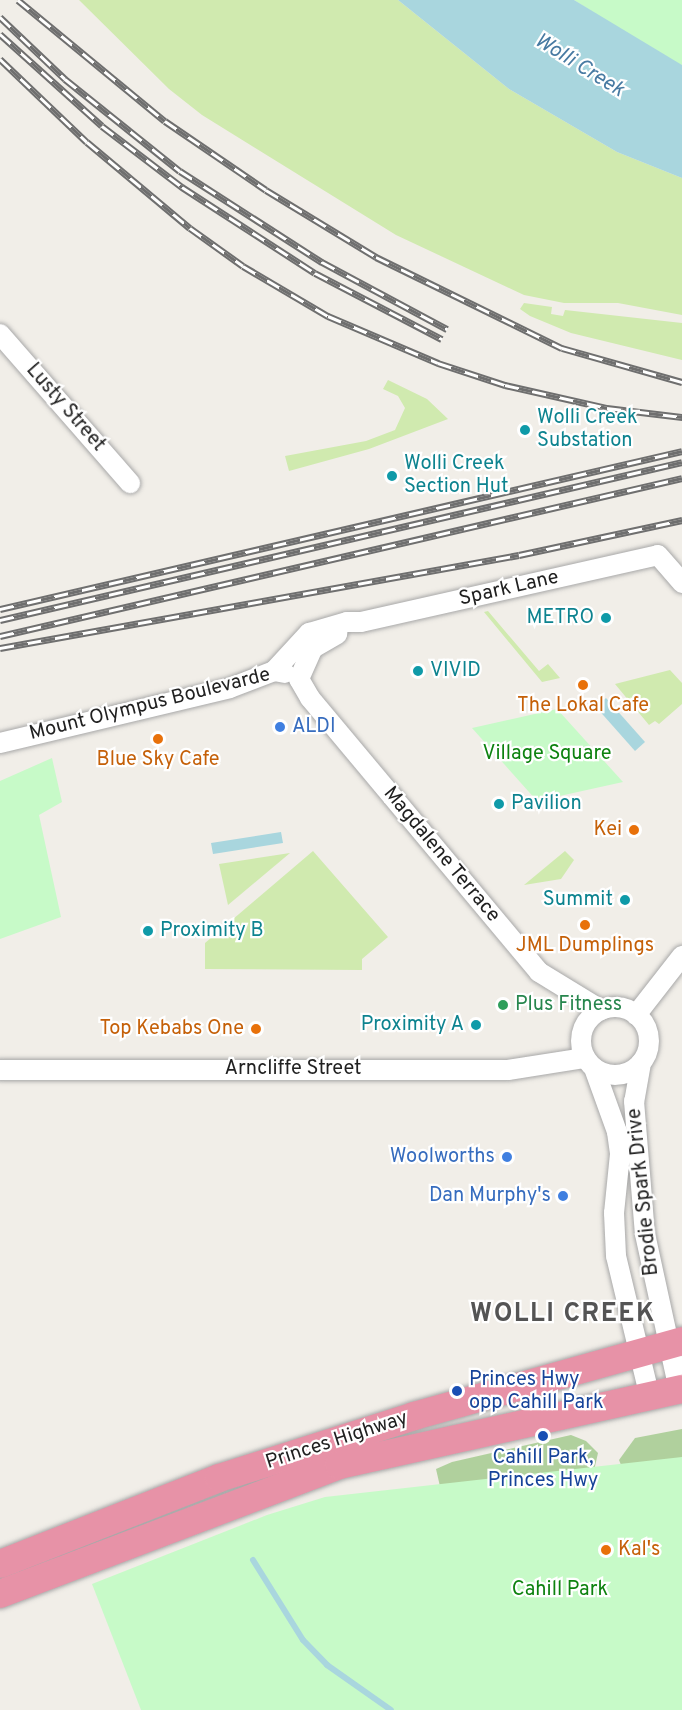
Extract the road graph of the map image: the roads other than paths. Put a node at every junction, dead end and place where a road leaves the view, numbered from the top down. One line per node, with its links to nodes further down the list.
1 (0, 334): 2 (street, Lusty Street)
2 (130, 483)
3 (682, 583): 4 (street, Spark Lane)
4 (361, 622): 5 (street, Spark Lane); 6 (street, Spark Lane)
5 (274, 671): 6 (street, Mount Olympus Boulevarde); 7 (street, Mount Olympus Boulevarde)
6 (299, 679): 9 (street, Magdalene Terrace)
7 (0, 743)
8 (682, 957): 10 (street)
9 (601, 1010): 10 (street); 11 (street)
10 (636, 1015): 12 (street)
11 (589, 1063): 12 (street); 13 (street, Arncliffe Street); 15 (street, Brodie Spark Drive)
12 (641, 1063): 14 (street, Brodie Spark Drive)
13 (0, 1070)
14 (676, 1343): 15 (highway, Princes Highway); 16 (street, Brodie Spark Drive)
15 (641, 1352): 17 (street, Brodie Spark Drive); 18 (highway, Princes Highway)
16 (680, 1390): 17 (highway, Princes Highway)
17 (650, 1398): 19 (highway, Princes Highway)
18 (0, 1564)
19 (0, 1594)

